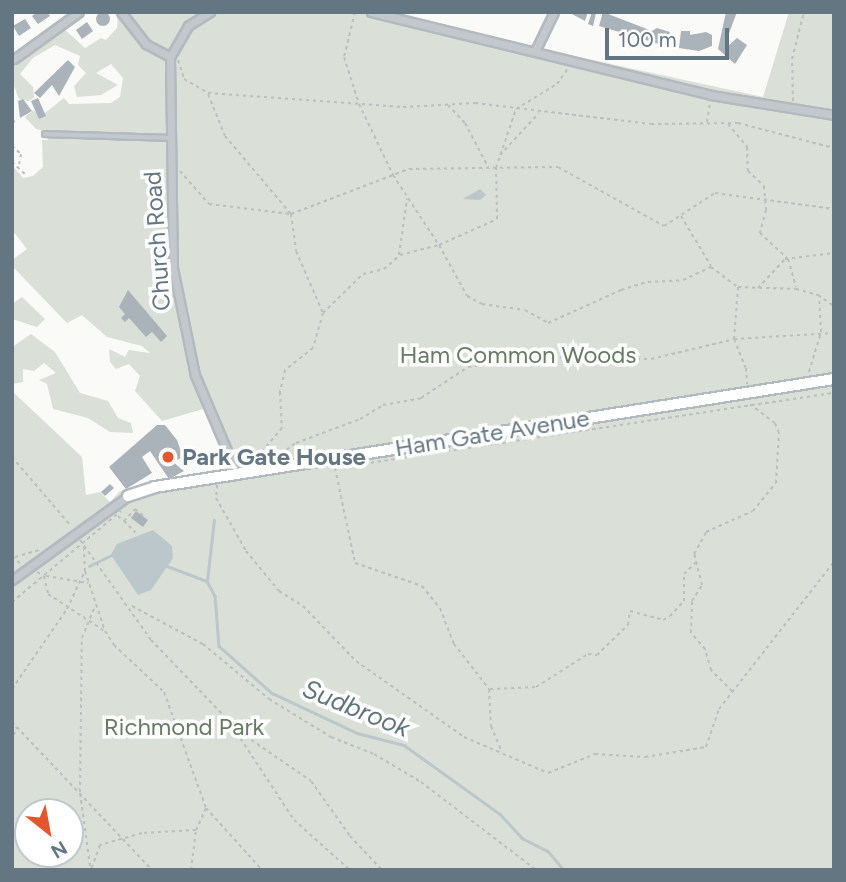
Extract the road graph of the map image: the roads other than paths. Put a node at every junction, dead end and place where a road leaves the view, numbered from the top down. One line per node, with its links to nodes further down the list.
1 (79, 12): 10 (street)
2 (121, 12): 9 (street)
3 (211, 12): 9 (street)
4 (371, 12): 7 (street)
5 (404, 12): 7 (street)
6 (554, 12): 8 (street)
7 (402, 21): 8 (street)
8 (535, 51): 11 (street)
9 (170, 57): 13 (street, Church Road)
10 (14, 59)
11 (834, 115)
12 (45, 134): 13 (lane)
13 (170, 138): 15 (street, Church Road)
14 (834, 379): 15 (main road, Ham Gate Avenue)
15 (237, 474): 16 (main road, Ham Gate Avenue)
16 (128, 496): 17 (street, Ham Gate Avenue)
17 (12, 580)

